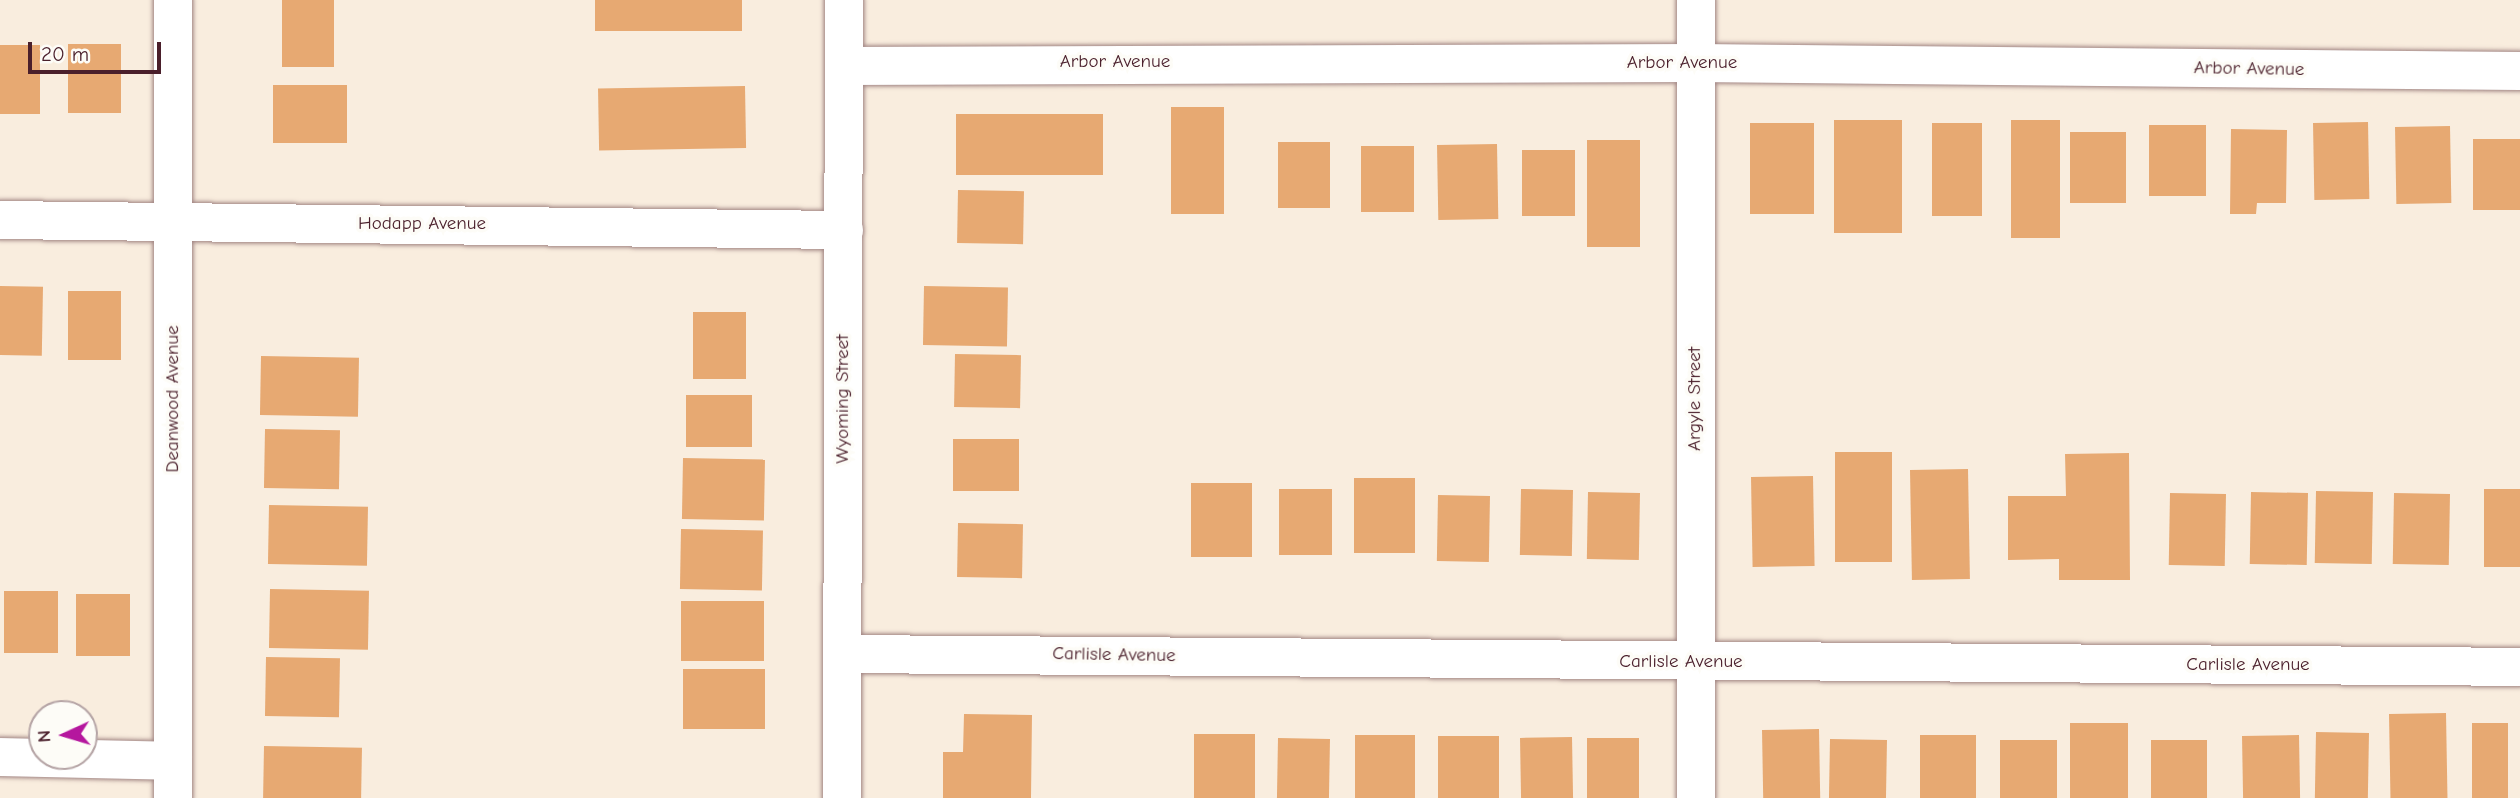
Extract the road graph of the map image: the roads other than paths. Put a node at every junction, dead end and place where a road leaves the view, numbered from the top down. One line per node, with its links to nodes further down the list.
1 (173, 0): 8 (street, Deanwood Avenue)
2 (844, 0): 5 (street, Wyoming Street)
3 (1696, 0): 4 (street, Argyle Street)
4 (1696, 63): 5 (street, Arbor Avenue); 6 (street, Arbor Avenue); 11 (street, Argyle Street)
5 (844, 66): 9 (street, Wyoming Street)
6 (2520, 71)
7 (0, 220): 8 (street, Hodapp Avenue)
8 (174, 224): 9 (street, Hodapp Avenue); 14 (street, Deanwood Avenue)
9 (844, 230): 10 (street, Wyoming Street)
10 (843, 654): 11 (street, Carlisle Avenue); 15 (street, Wyoming Street)
11 (1695, 662): 12 (street, Carlisle Avenue); 16 (street, Argyle Street)
12 (2520, 667)
13 (0, 757): 14 (street)
14 (173, 779)
15 (842, 798)
16 (1696, 798)

